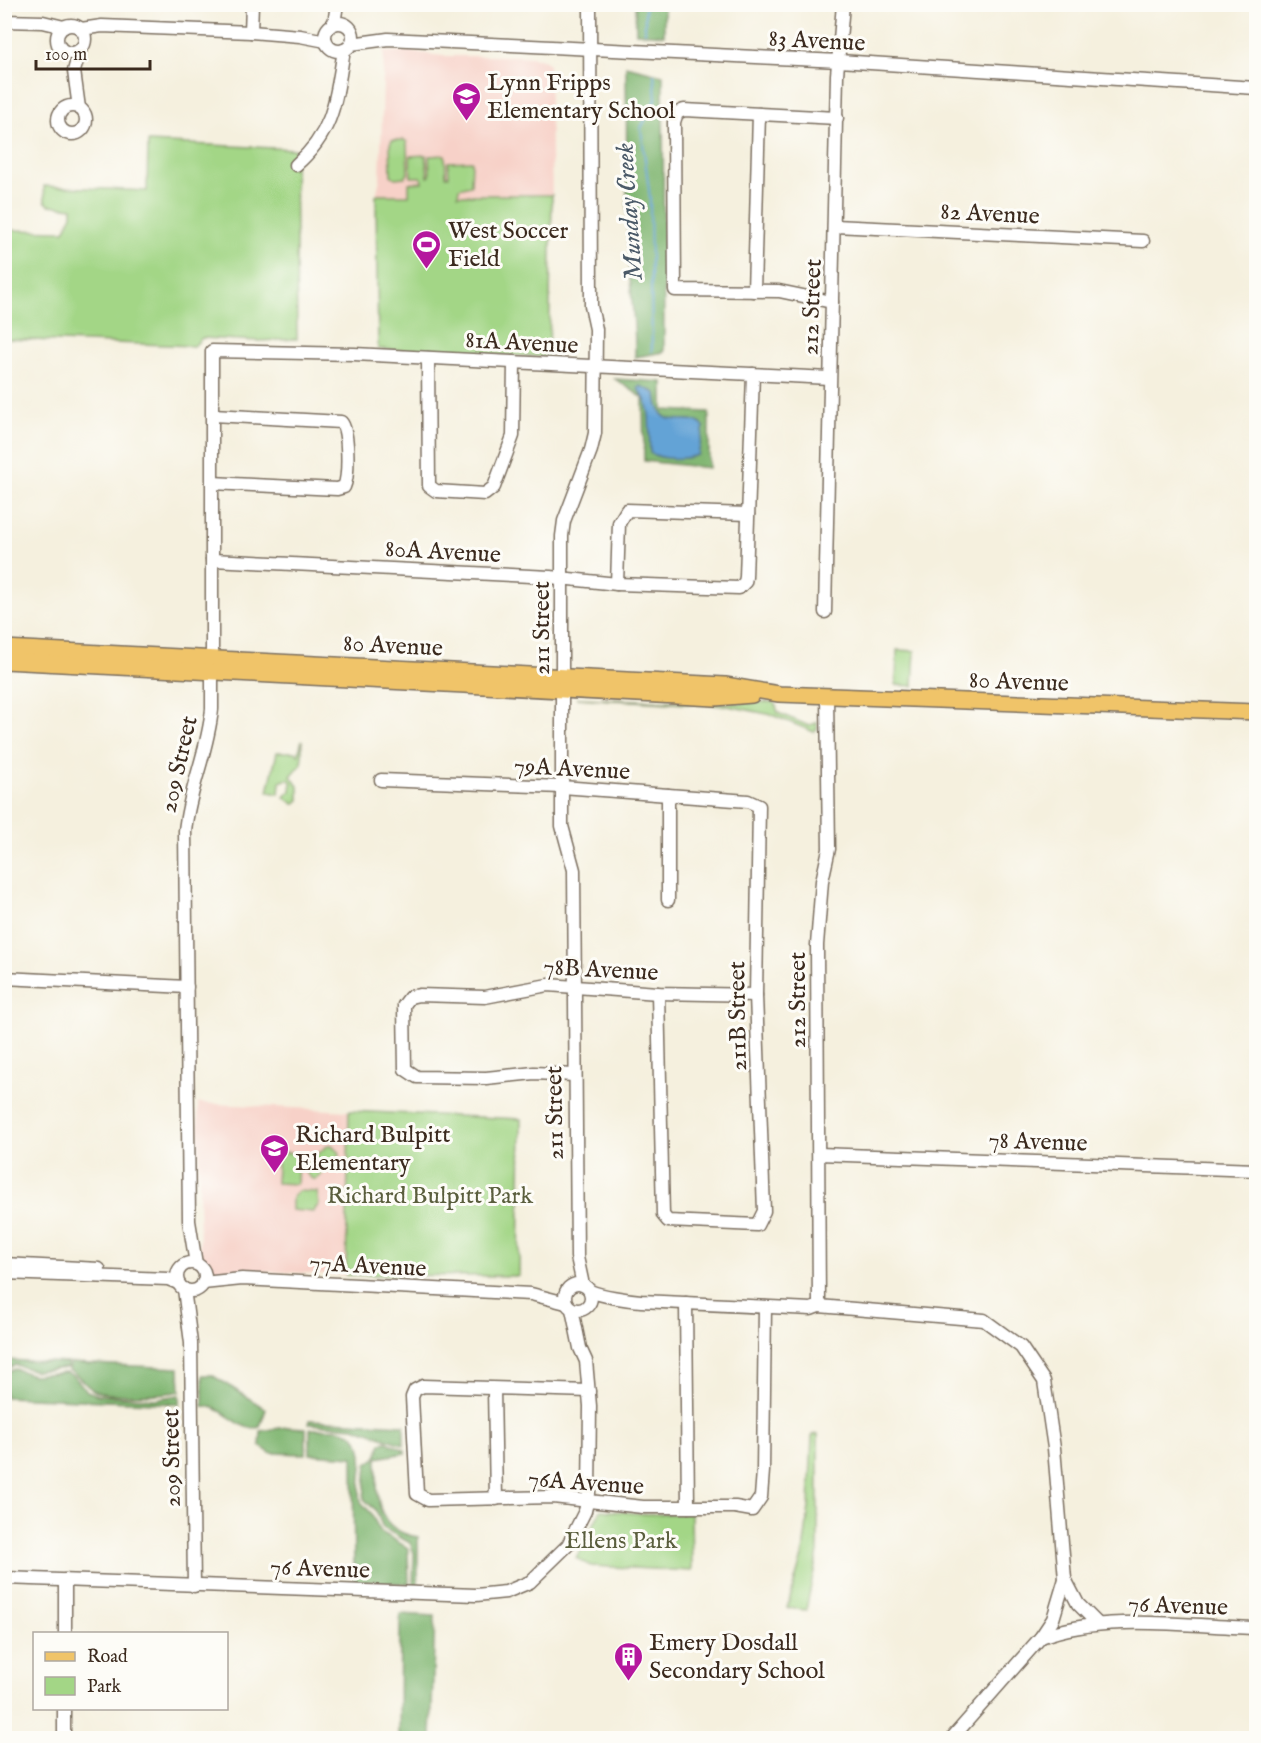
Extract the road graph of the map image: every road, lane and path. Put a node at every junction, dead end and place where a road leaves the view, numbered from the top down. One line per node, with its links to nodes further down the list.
1 (252, 4): 7 (street)
2 (340, 4): 8 (street)
3 (590, 4): 10 (street, 211 Street)
4 (843, 4): 12 (street, 212 Street)
5 (4, 21): 6 (street)
6 (60, 31): 9 (street); 11 (street)
7 (251, 32): 8 (street, 83 Avenue); 9 (street, 83 Avenue)
8 (339, 37): 10 (street, 83 Avenue); 18 (street)
9 (82, 40): 11 (street); 15 (street)
10 (590, 50): 12 (street, 83 Avenue); 26 (street, 211 Street)
11 (63, 51): 14 (street)
12 (839, 61): 13 (street, 83 Avenue); 17 (street, 212 Street)
13 (1257, 88)
14 (66, 108): 15 (street); 15 (street)
15 (79, 108)
16 (759, 114): 17 (street); 21 (street); 21 (street)
17 (837, 118): 19 (street, 212 Street)
18 (297, 165)
19 (835, 226): 20 (street, 82 Avenue); 22 (street, 212 Street)
20 (1143, 241)
21 (754, 291): 22 (street)
22 (832, 302): 28 (street, 212 Street)
23 (212, 351): 24 (street, 81A Avenue); 29 (street, 209 Street)
24 (428, 358): 25 (street, 81A Avenue); 25 (street)
25 (514, 362): 26 (street, 81A Avenue)
26 (595, 367): 27 (street, 81A Avenue); 33 (street, 211 Street)
27 (753, 374): 28 (street, 81A Avenue); 31 (street)
28 (829, 378): 35 (street, 212 Street)
29 (213, 415): 30 (street, 209 Street); 30 (street)
30 (212, 483): 32 (street, 209 Street)
31 (748, 514): 34 (street); 34 (street, 80A Avenue)
32 (212, 560): 33 (street, 80A Avenue); 38 (street, 209 Street)
33 (561, 579): 34 (street, 80A Avenue); 39 (street, 211 Street)
34 (617, 584)
35 (825, 612)
36 (4, 648): 38 (main road, 80 Avenue)
37 (4, 662): 38 (main road, 80 Avenue)
38 (212, 665): 39 (main road, 80 Avenue); 48 (street, 209 Street)
39 (562, 682): 40 (main road, 80 Avenue); 43 (street, 211 Street)
40 (827, 696): 41 (main road, 80 Avenue); 53 (street, 212 Street)
41 (1257, 712)
42 (381, 780): 43 (street, 79A Avenue)
43 (562, 787): 44 (street, 79A Avenue); 49 (street, 211 Street)
44 (668, 795): 45 (street, 79A Avenue); 46 (street)
45 (759, 806): 51 (street, 211B Street)
46 (668, 900)
47 (4, 978): 48 (street)
48 (187, 987): 57 (street, 209 Street)
49 (574, 987): 50 (street, 78B Avenue); 52 (street, 211 Street); 52 (street, 78B Avenue)
50 (658, 993): 51 (street, 78B Avenue); 51 (street, 211B Street)
51 (756, 995)
52 (574, 1075): 58 (street, 211 Street)
53 (819, 1155): 54 (street, 78 Avenue); 60 (street, 212 Street)
54 (1257, 1170)
55 (4, 1263): 57 (street)
56 (4, 1273): 57 (street)
57 (190, 1277): 58 (street, 77A Avenue); 70 (street, 209 Street)
58 (578, 1297): 59 (street, 77A Avenue); 63 (street, 211 Street)
59 (686, 1303): 61 (street, 77A Avenue); 66 (street)
60 (819, 1306): 61 (street, 77A Avenue); 68 (street, 77A Avenue)
61 (765, 1307): 66 (street, 76A Avenue)
62 (494, 1389): 63 (street); 64 (street); 64 (street, 76A Avenue)
63 (589, 1391): 65 (street, 211 Street)
64 (496, 1499): 65 (street, 76A Avenue)
65 (587, 1501): 66 (street, 76A Avenue); 70 (street, 76 Avenue)
66 (688, 1507)
67 (4, 1578): 69 (street, 76 Avenue)
68 (1065, 1579): 71 (street, 76 Avenue); 74 (street)
69 (65, 1580): 70 (street, 76 Avenue); 73 (street)
70 (194, 1586)
71 (1097, 1623): 72 (street, 76 Avenue); 74 (street, 76 Avenue)
72 (1257, 1628)
73 (64, 1632)
74 (1041, 1637): 77 (street)
75 (64, 1710): 76 (street)
76 (64, 1738)
77 (952, 1738)

